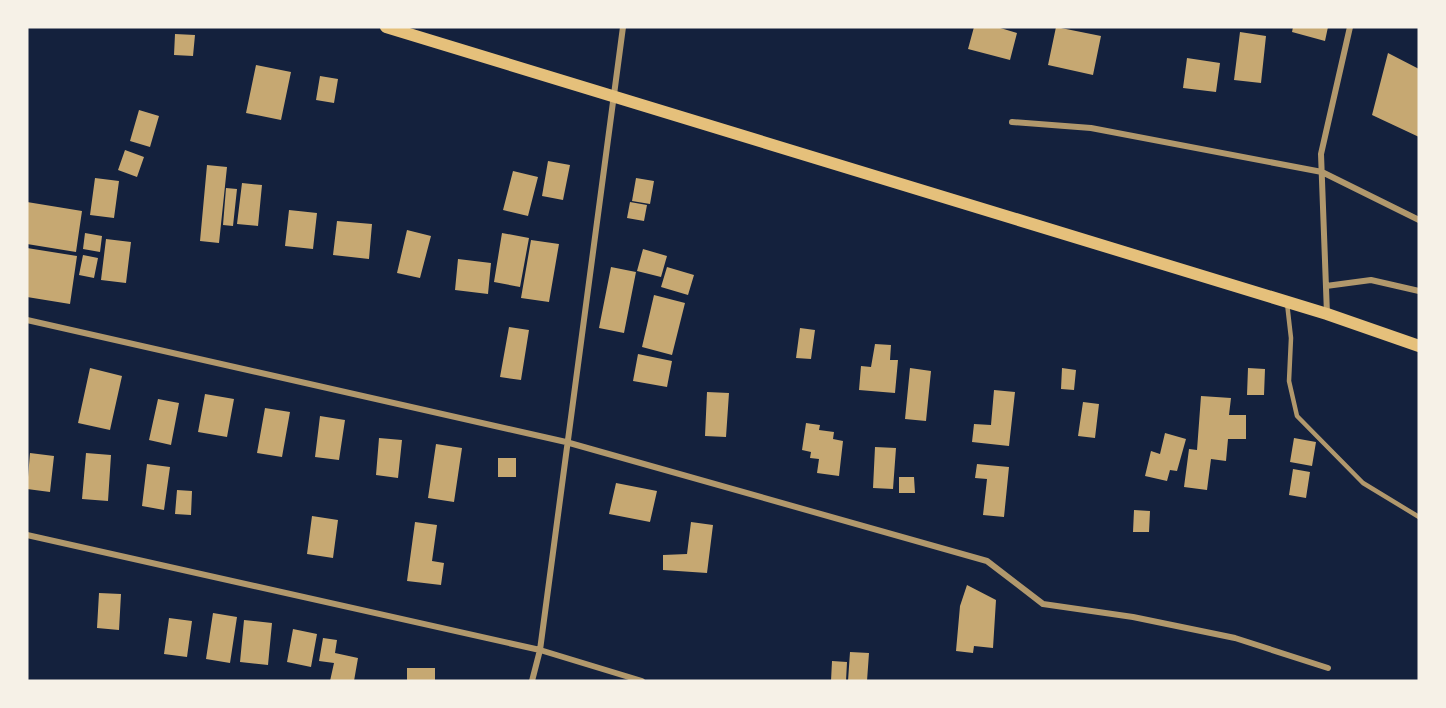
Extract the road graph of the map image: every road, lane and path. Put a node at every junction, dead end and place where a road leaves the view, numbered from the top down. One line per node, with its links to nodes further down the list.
1 (386, 27): 4 (main road)
2 (623, 27): 4 (street)
3 (1350, 27): 6 (street)
4 (615, 95): 10 (main road); 14 (street)
5 (1012, 122): 6 (street)
6 (1322, 172): 7 (street); 8 (street)
7 (1419, 220)
8 (1326, 286): 9 (street); 11 (street)
9 (1419, 291)
10 (1287, 302): 11 (main road); 15 (lane)
11 (1327, 314): 13 (main road)
12 (27, 320): 14 (street)
13 (1419, 346)
14 (566, 442): 17 (street); 18 (street)
15 (1419, 517)
16 (27, 535): 17 (street)
17 (540, 650): 19 (street); 20 (street)
18 (1328, 668)
19 (532, 681)
20 (642, 681)

